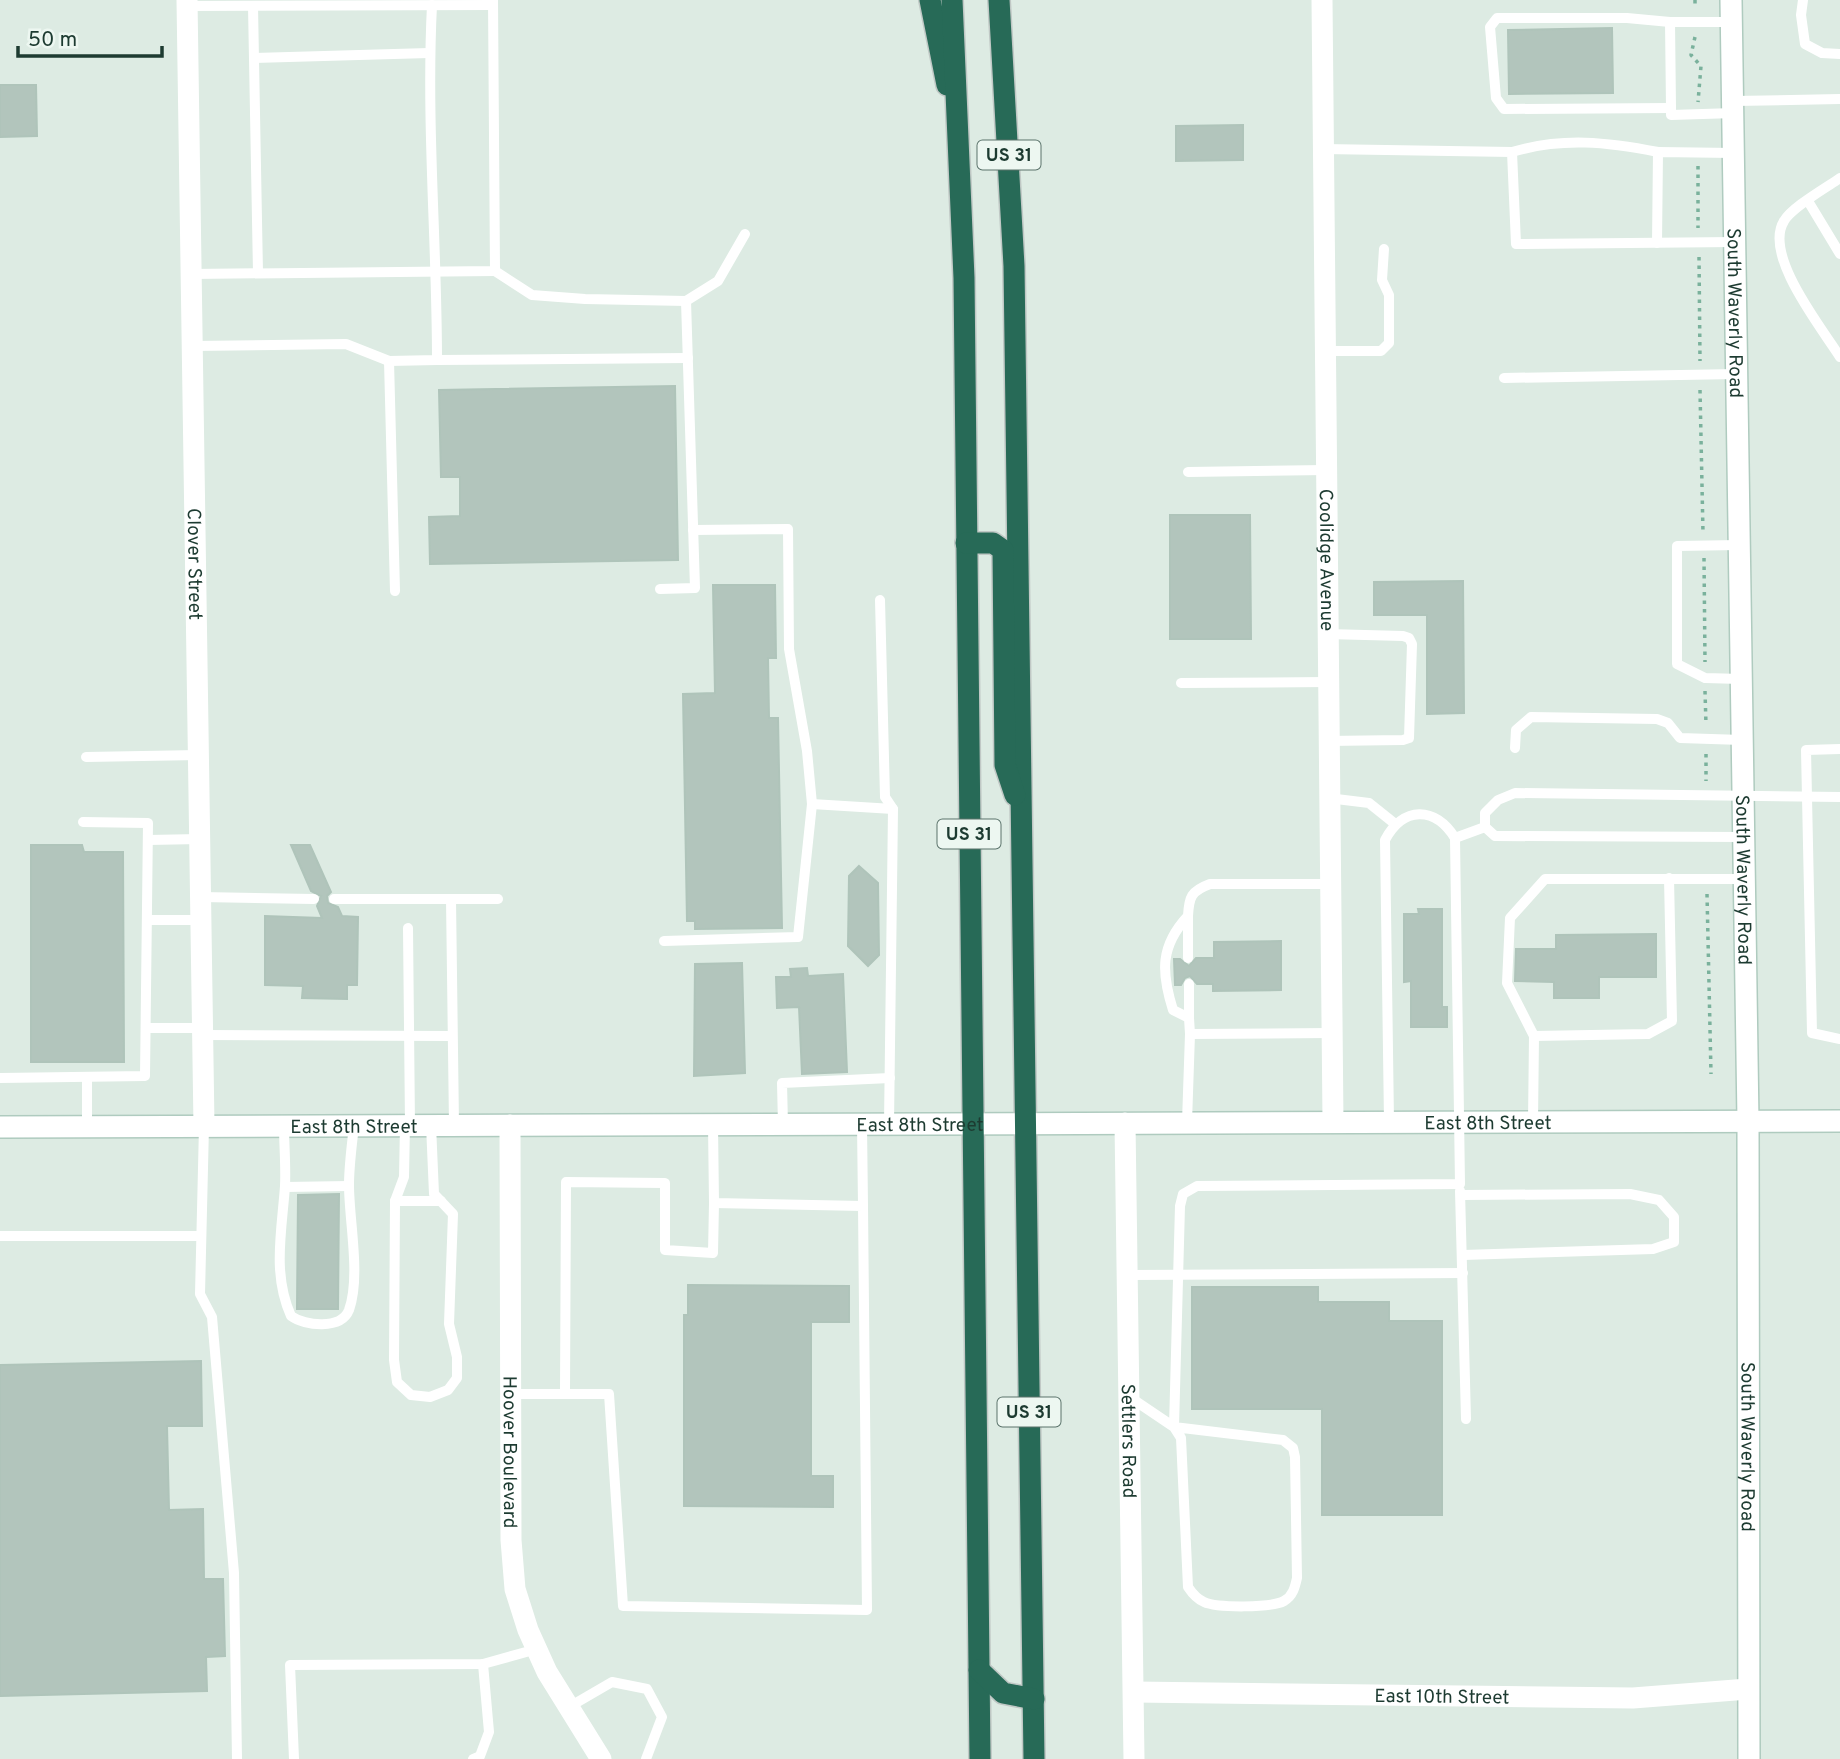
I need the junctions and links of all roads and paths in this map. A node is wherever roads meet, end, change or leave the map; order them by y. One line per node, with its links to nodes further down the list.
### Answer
1 (930, 0): 26 (highway)
2 (952, 0): 26 (highway, US 31)
3 (999, 0): 15 (highway, US 31)
4 (1007, 0): 15 (highway)
5 (1322, 0): 22 (street, Coolidge Avenue)
6 (1731, 0): 14 (street, South Waverly Road)
7 (1803, 0): 17 (lane)
8 (187, 3): 12 (lane); 37 (street, Clover Street)
9 (397, 3): 11 (lane); 12 (lane)
10 (493, 3): 11 (lane); 35 (lane)
11 (432, 5): 16 (lane)
12 (253, 6): 18 (lane)
13 (1670, 22): 14 (lane); 20 (lane); 20 (lane)
14 (1732, 22): 21 (street, South Waverly Road)
15 (1002, 43): 71 (highway, US 31)
16 (429, 53): 18 (lane); 34 (lane)
17 (1840, 54)
18 (254, 58): 36 (lane)
19 (1840, 99): 21 (lane)
20 (1671, 107): 21 (lane)
21 (1734, 107): 25 (street, South Waverly Road)
22 (1323, 149): 23 (lane); 40 (street, Coolidge Avenue)
23 (1512, 152): 24 (lane); 31 (lane)
24 (1658, 152): 25 (lane); 31 (lane)
25 (1734, 153): 30 (street, South Waverly Road)
26 (961, 156): 50 (highway, US 31)
27 (1840, 178): 28 (lane)
28 (1808, 201): 33 (lane); 41 (lane)
29 (745, 234): 38 (lane)
30 (1735, 242): 31 (lane); 45 (street, South Waverly Road)
31 (1657, 243)
32 (1384, 249): 40 (lane)
33 (1840, 254)
34 (437, 270): 35 (lane); 36 (lane); 43 (lane)
35 (495, 271): 38 (lane)
36 (257, 273): 37 (lane)
37 (191, 274): 39 (street, Clover Street)
38 (686, 301): 42 (lane)
39 (192, 346): 44 (lane); 63 (street, Clover Street)
40 (1325, 351): 47 (street, Coolidge Avenue)
41 (1840, 357)
42 (688, 358): 43 (lane); 49 (lane)
43 (437, 360): 44 (lane)
44 (389, 361): 53 (lane)
45 (1737, 374): 46 (lane); 51 (street, South Waverly Road)
46 (1504, 378)
47 (1326, 470): 48 (lane); 55 (street, Coolidge Avenue)
48 (1188, 472)
49 (693, 530): 52 (lane); 69 (lane)
50 (966, 543): 71 (highway); 115 (highway, US 31)
51 (1739, 545): 56 (street, South Waverly Road); 56 (lane)
52 (660, 589)
53 (395, 591)
54 (880, 600): 70 (lane)
55 (1327, 634): 57 (street, Coolidge Avenue); 60 (lane)
56 (1741, 678): 59 (street, South Waverly Road)
57 (1327, 682): 58 (lane); 60 (street, Coolidge Avenue)
58 (1181, 683)
59 (1742, 740): 61 (lane); 65 (street, South Waverly Road)
60 (1328, 741): 68 (street, Coolidge Avenue)
61 (1515, 748)
62 (1840, 749): 66 (lane)
63 (199, 755): 64 (lane); 77 (street, Clover Street)
64 (86, 757)
65 (1742, 794): 66 (lane); 74 (lane); 75 (street, South Waverly Road)
66 (1808, 796): 67 (lane); 102 (lane)
67 (1840, 797)
68 (1328, 798): 73 (lane); 81 (street, Coolidge Avenue)
69 (812, 804): 70 (lane); 91 (lane)
70 (893, 809): 105 (lane)
71 (1022, 820): 124 (highway, US 31)
72 (83, 822): 78 (lane)
73 (1394, 823): 76 (lane); 112 (lane)
74 (1485, 827): 75 (lane); 76 (lane)
75 (1743, 837): 80 (street, South Waverly Road)
76 (1455, 838): 106 (lane)
77 (200, 839): 78 (lane); 82 (street, Clover Street)
78 (148, 840): 88 (lane)
79 (1669, 878): 80 (lane); 101 (lane); 101 (lane)
80 (1743, 879): 108 (street, South Waverly Road)
81 (1329, 884): 87 (lane); 97 (street, Coolidge Avenue)
82 (201, 897): 83 (lane); 89 (street, Clover Street)
83 (314, 899)
84 (334, 899): 85 (lane)
85 (451, 899): 86 (lane); 100 (lane)
86 (498, 899)
87 (1188, 916): 92 (lane); 94 (lane)
88 (147, 920): 89 (lane); 95 (lane)
89 (201, 920): 96 (street, Clover Street)
90 (408, 928): 99 (lane)
91 (664, 941)
92 (1188, 958)
93 (1189, 985): 94 (lane)
94 (1189, 1018): 98 (lane)
95 (146, 1028): 96 (lane); 103 (lane)
96 (203, 1031): 99 (lane); 127 (street, Clover Street)
97 (1330, 1033): 98 (lane); 111 (street, Coolidge Avenue)
98 (1190, 1034): 110 (lane)
99 (410, 1036): 100 (lane); 118 (lane)
100 (452, 1036): 119 (lane)
101 (1534, 1036): 107 (lane)
102 (1840, 1039)
103 (87, 1077): 104 (lane); 126 (lane)
104 (0, 1078)
105 (890, 1078): 114 (lane); 122 (lane)
106 (1458, 1121): 107 (street, East 8th Street); 112 (street, East 8th Street); 130 (lane)
107 (1533, 1121): 108 (street, East 8th Street)
108 (1748, 1121): 109 (street, East 8th Street); 149 (street, South Waverly Road)
109 (1840, 1121)
110 (1187, 1122): 111 (street, East 8th Street); 113 (street, East 8th Street)
111 (1333, 1122): 112 (street, East 8th Street)
112 (1388, 1122)
113 (1125, 1123): 124 (street, East 8th Street); 139 (street, Settlers Road)
114 (889, 1124): 115 (street, East 8th Street); 123 (street, East 8th Street)
115 (971, 1124): 124 (street, East 8th Street); 148 (highway, US 31)
116 (284, 1125): 117 (street, East 8th Street); 127 (street, East 8th Street); 129 (lane)
117 (354, 1125): 118 (street, East 8th Street); 128 (lane)
118 (415, 1125): 119 (street, East 8th Street); 131 (lane); 132 (lane)
119 (454, 1125): 120 (street, East 8th Street)
120 (510, 1125): 121 (street, East 8th Street); 141 (street, Hoover Boulevard)
121 (713, 1125): 122 (street, East 8th Street); 133 (lane)
122 (783, 1125): 123 (street, East 8th Street)
123 (862, 1125): 134 (lane)
124 (1024, 1125): 151 (highway, US 31)
125 (0, 1126): 126 (street, East 8th Street)
126 (87, 1126): 127 (street, East 8th Street)
127 (204, 1126): 136 (lane)
128 (349, 1186): 129 (lane); 129 (lane)
129 (285, 1187)
130 (1460, 1190): 137 (lane); 137 (lane); 140 (lane)
131 (395, 1200): 132 (lane); 132 (lane)
132 (441, 1200)
133 (714, 1203): 134 (lane); 142 (lane)
134 (863, 1206): 142 (lane)
135 (0, 1236): 136 (lane)
136 (200, 1236): 153 (lane)
137 (1463, 1255): 138 (lane)
138 (1463, 1273): 140 (lane); 144 (lane)
139 (1129, 1275): 140 (lane); 143 (street, Settlers Road)
140 (1176, 1275): 145 (lane)
141 (511, 1394): 142 (lane); 146 (street, Hoover Boulevard)
142 (565, 1394)
143 (1131, 1398): 145 (lane); 150 (street, Settlers Road)
144 (1466, 1419)
145 (1174, 1427): 145 (lane)
146 (537, 1649): 147 (lane); 152 (street, Hoover Boulevard)
147 (483, 1664): 154 (lane); 155 (lane)
148 (979, 1670): 151 (highway); 158 (highway, US 31)
149 (1748, 1689): 150 (street, East 10th Street); 161 (street, South Waverly Road)
150 (1134, 1692): 160 (street, Settlers Road)
151 (1034, 1699): 159 (highway, US 31)
152 (569, 1707): 156 (street, Hoover Boulevard); 157 (lane)
153 (237, 1759)
154 (294, 1759)
155 (473, 1759)
156 (601, 1759)
157 (646, 1759)
158 (980, 1759)
159 (1034, 1759)
160 (1134, 1759)
161 (1749, 1759)

